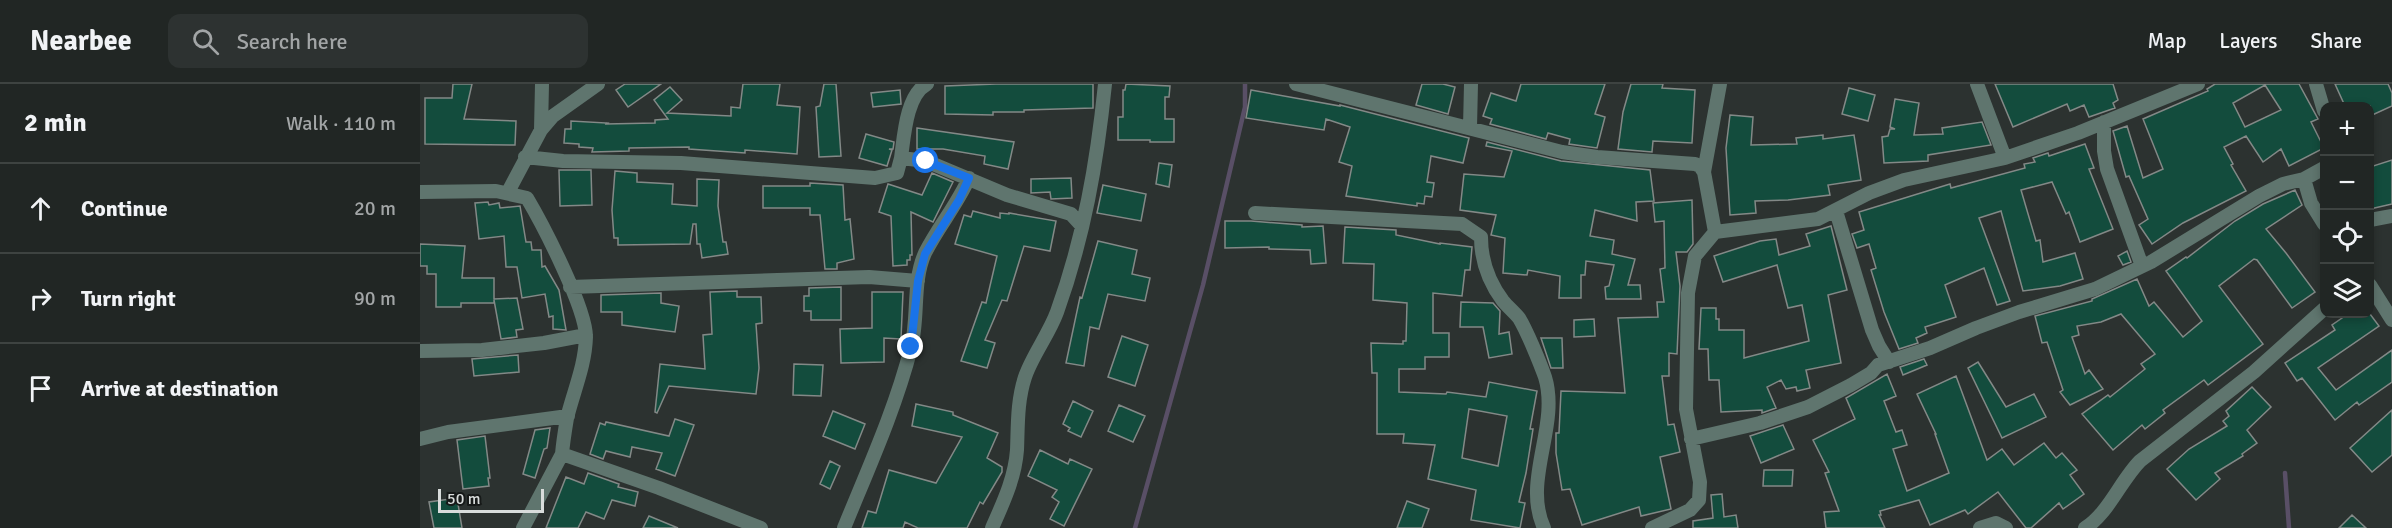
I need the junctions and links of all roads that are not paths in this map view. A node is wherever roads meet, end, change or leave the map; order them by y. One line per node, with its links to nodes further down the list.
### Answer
1 (542, 84): 14 (street)
2 (598, 84): 14 (street)
3 (927, 84): 16 (street)
4 (1105, 84): 29 (street)
5 (1296, 84): 13 (street)
6 (1471, 84): 13 (street)
7 (1720, 84): 19 (street)
8 (1977, 84): 17 (street)
9 (2198, 84): 12 (street)
10 (2316, 84): 11 (street)
11 (2322, 102)
12 (2104, 122): 17 (street); 31 (street)
13 (1470, 127): 19 (street)
14 (541, 130): 15 (street)
15 (525, 157): 16 (street); 23 (street)
16 (902, 158): 20 (street)
17 (2005, 158): 24 (street)
18 (2320, 171): 21 (street)
19 (1704, 172): 30 (street)
20 (969, 178): 29 (street); 32 (street)
21 (2304, 180): 26 (street); 31 (street)
22 (420, 192): 23 (street)
23 (508, 192): 33 (street)
24 (1836, 211): 30 (street); 39 (street)
25 (1255, 213): 49 (street)
26 (2320, 216)
27 (2392, 216): 28 (street)
28 (2374, 219)
29 (1081, 225): 48 (street)
30 (1716, 232): 42 (street)
31 (2142, 266): 39 (street)
32 (918, 281): 33 (street); 47 (street)
33 (570, 287): 37 (street)
34 (2374, 291): 36 (street)
35 (2320, 313): 44 (street)
36 (2392, 320)
37 (586, 335): 38 (street); 40 (street)
38 (420, 351)
39 (1889, 362): 42 (street)
40 (568, 416): 41 (street); 43 (street)
41 (420, 439)
42 (1691, 439): 50 (street)
43 (562, 454): 45 (street); 46 (street)
44 (2088, 527)
45 (523, 528)
46 (761, 528)
47 (844, 528)
48 (992, 528)
49 (1544, 528)
50 (1653, 528)
51 (1980, 528): 52 (street)
52 (2007, 528)

